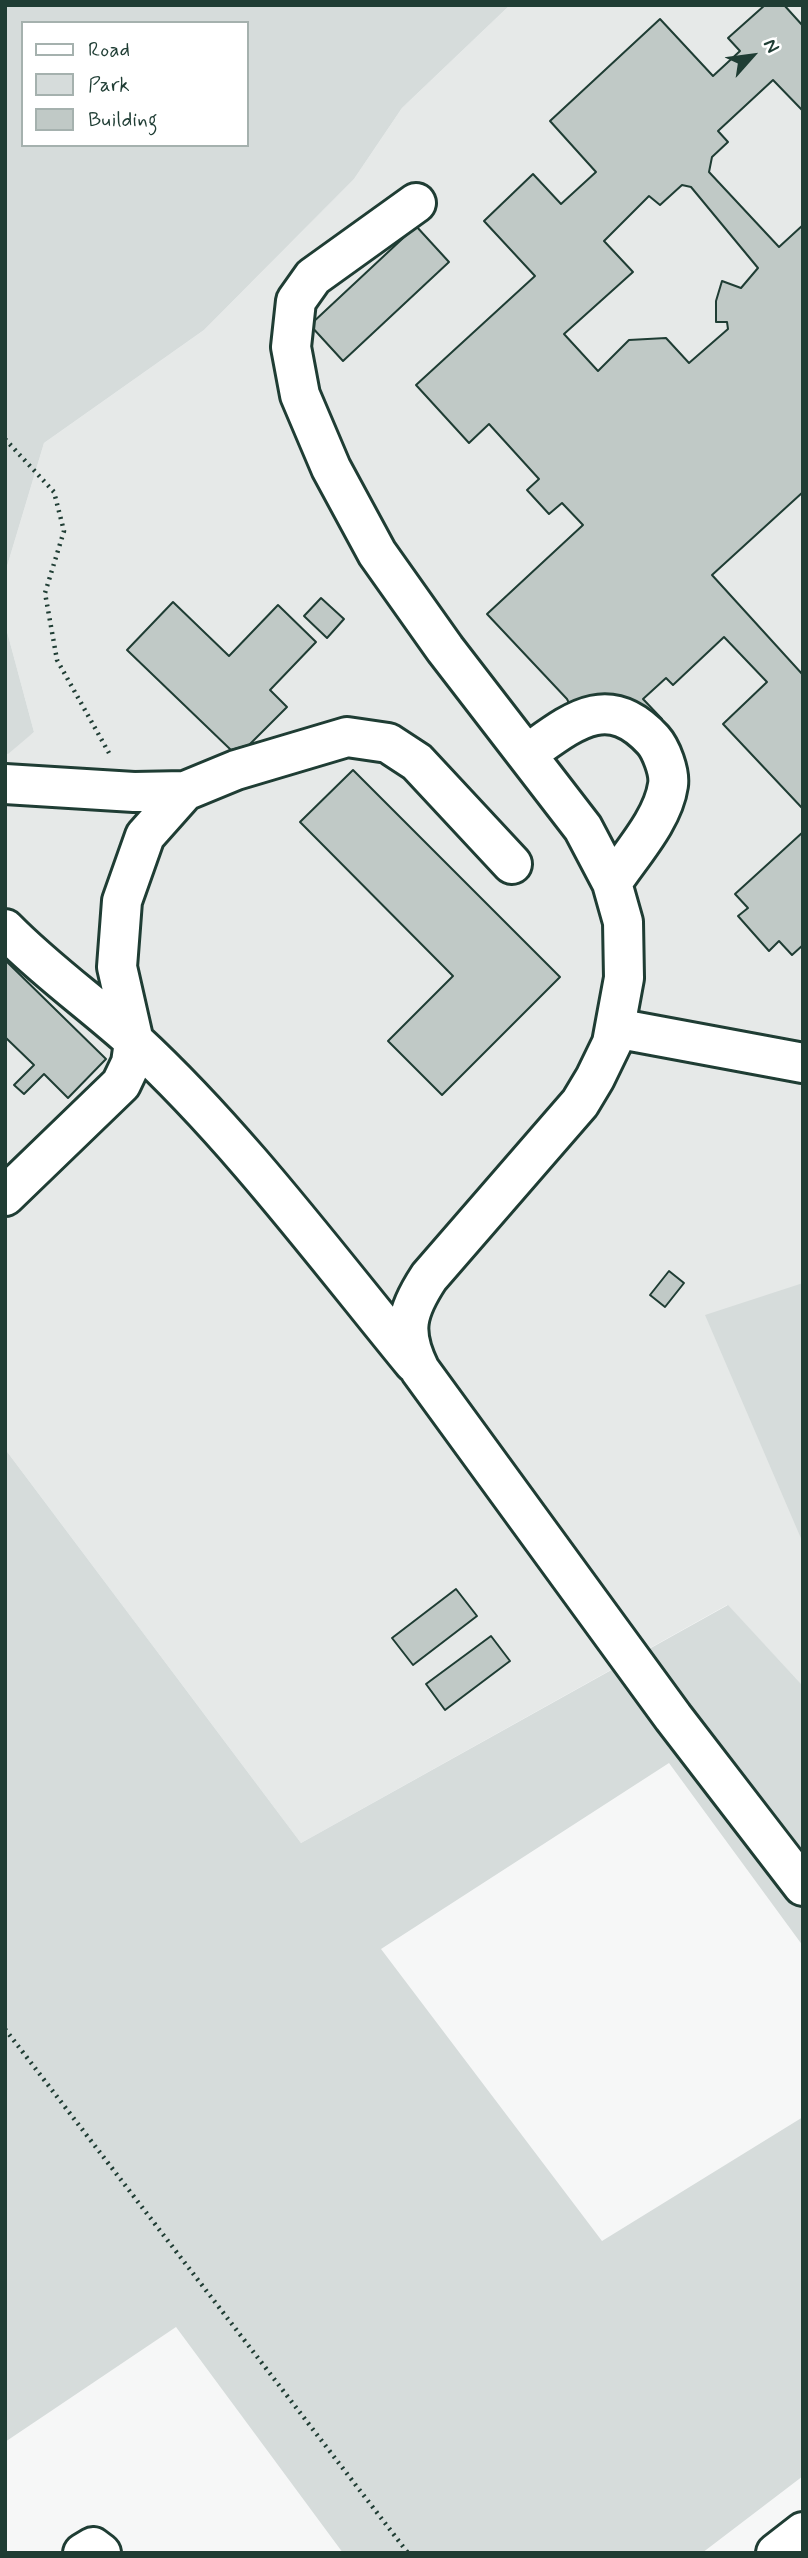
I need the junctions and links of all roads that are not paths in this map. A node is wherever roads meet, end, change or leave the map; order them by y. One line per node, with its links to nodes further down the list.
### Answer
1 (415, 203): 2 (street)
2 (527, 754): 6 (street); 6 (street)
3 (5, 783): 4 (street)
4 (185, 791): 5 (street); 9 (street)
5 (512, 864)
6 (612, 883): 8 (street)
7 (5, 929): 9 (street)
8 (615, 1028): 10 (street); 12 (street)
9 (134, 1042): 11 (street); 12 (street)
10 (803, 1063)
11 (5, 1196)
12 (420, 1370): 13 (street)
13 (803, 1886)
14 (803, 2532): 17 (street)
15 (83, 2553): 16 (street)
16 (101, 2553)
17 (776, 2553)

